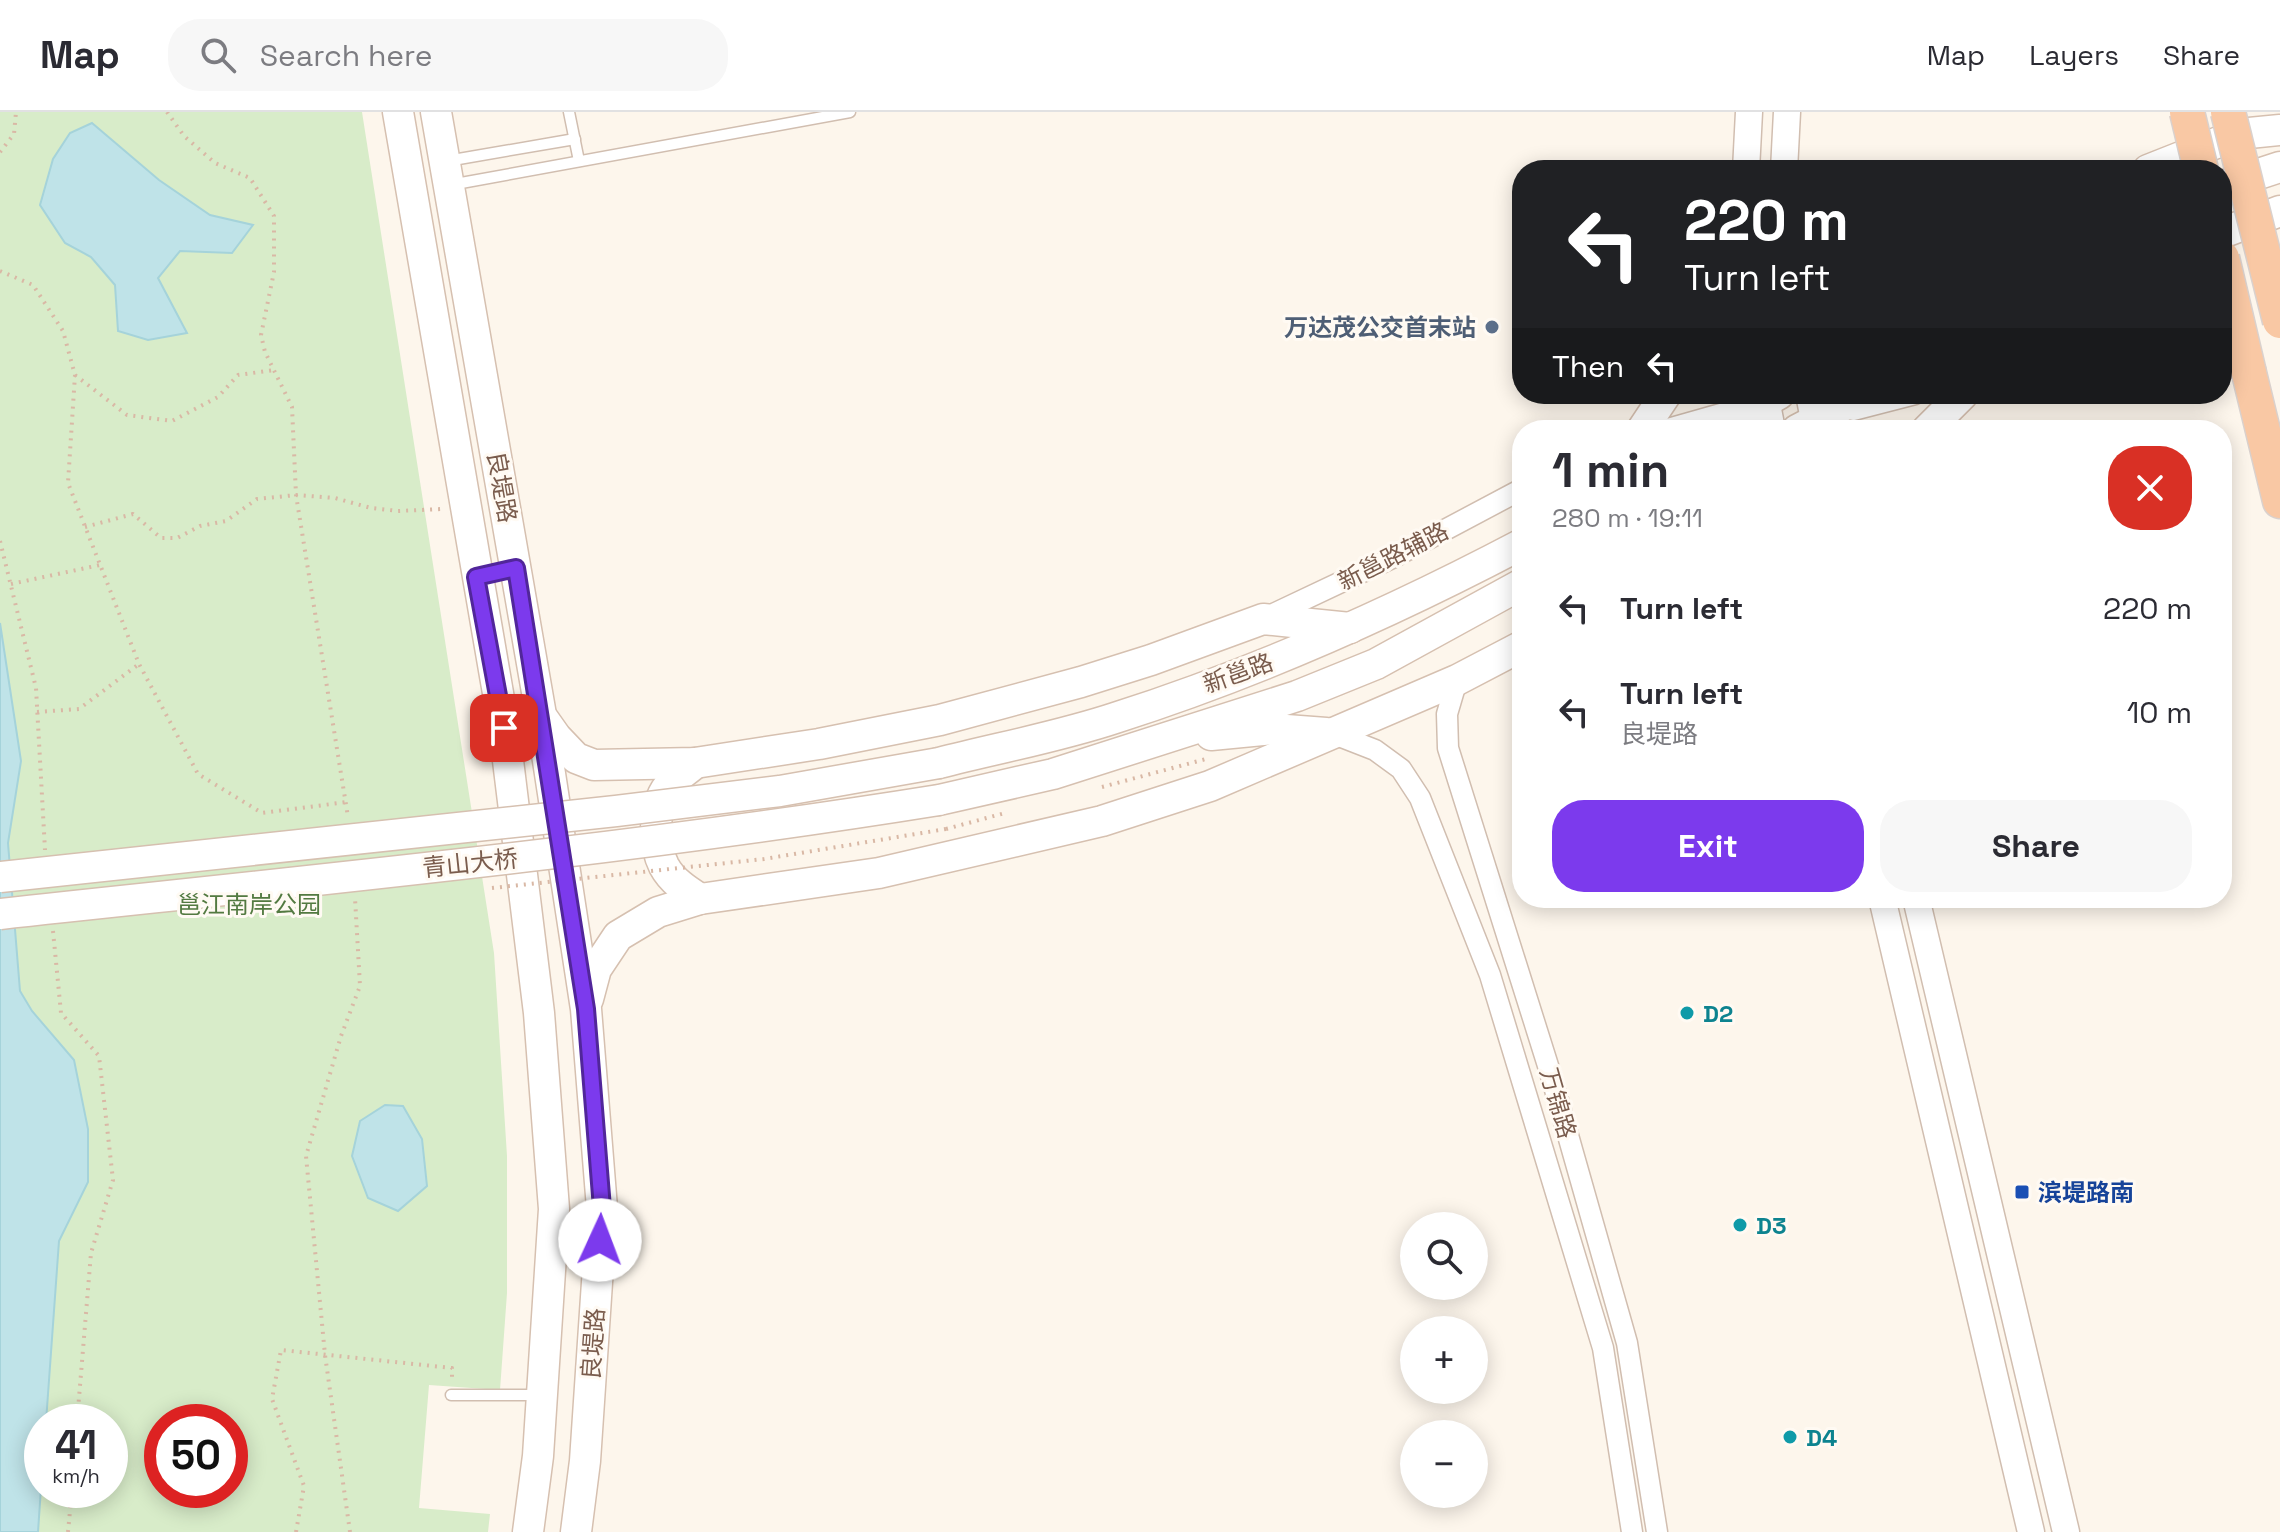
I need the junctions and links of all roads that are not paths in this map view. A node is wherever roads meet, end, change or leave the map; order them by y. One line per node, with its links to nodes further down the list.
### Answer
1 (398, 112): 38 (main road, 良堤路)
2 (436, 112): 18 (main road, 良堤路)
3 (569, 112): 11 (lane)
4 (850, 112): 16 (lane)
5 (1749, 112): 12 (street)
6 (1787, 112): 13 (street)
7 (2187, 112): 15 (highway, bridge)
8 (2280, 116): 9 (street)
9 (2234, 123): 10 (main road); 14 (main road); 25 (highway, bridge)
10 (2280, 130)
11 (575, 139): 16 (lane); 18 (lane)
12 (1747, 160)
13 (1785, 160)
14 (2166, 160)
15 (2199, 160)
16 (579, 161): 18 (lane)
17 (2280, 167): 19 (main road)
18 (447, 174): 37 (main road, 良堤路)
19 (2232, 183)
20 (2280, 211): 21 (main road)
21 (2232, 229)
22 (2274, 264): 23 (street)
23 (2232, 279)
24 (2232, 301): 35 (highway, bridge)
25 (2280, 321)
26 (1842, 404): 30 (main road)
27 (1871, 404): 30 (street)
28 (1953, 404): 33 (main road)
29 (1770, 405): 31 (street); 32 (main road)
30 (1809, 418)
31 (1706, 420)
32 (1737, 420)
33 (1937, 420)
34 (1512, 494): 40 (street, 新邕路辅路)
35 (2280, 501)
36 (1512, 549): 41 (main road, 新邕路)
37 (516, 568): 38 (main road); 45 (main road, 良堤路)
38 (476, 577): 58 (main road, 良堤路)
39 (1512, 589): 47 (main road, 新邕路)
40 (1263, 619): 41 (main road); 44 (main road); 48 (main road)
41 (1350, 628): 44 (main road, 新邕路)
42 (1512, 651): 43 (main road)
43 (1457, 680): 46 (main road); 62 (street, 万锦路)
44 (1196, 688): 49 (main road, 新邕路)
45 (541, 715): 48 (main road); 56 (main road, 良堤路)
46 (1334, 734): 47 (main road); 52 (main road); 61 (street, 万锦路)
47 (1165, 739): 50 (main road, 新邕路)
48 (695, 763): 52 (main road)
49 (939, 763): 51 (main road, 青山大桥, bridge)
50 (942, 814): 55 (main road, 青山大桥, bridge)
51 (0, 877)
52 (700, 899): 56 (main road)
53 (1884, 908): 63 (street)
54 (1918, 908): 64 (street)
55 (0, 914)
56 (586, 1009): 60 (main road, 良堤路)
57 (451, 1395): 58 (lane)
58 (542, 1395): 59 (main road, 良堤路)
59 (528, 1532)
60 (576, 1532)
61 (1632, 1532)
62 (1657, 1532)
63 (2031, 1532)
64 (2066, 1532)

